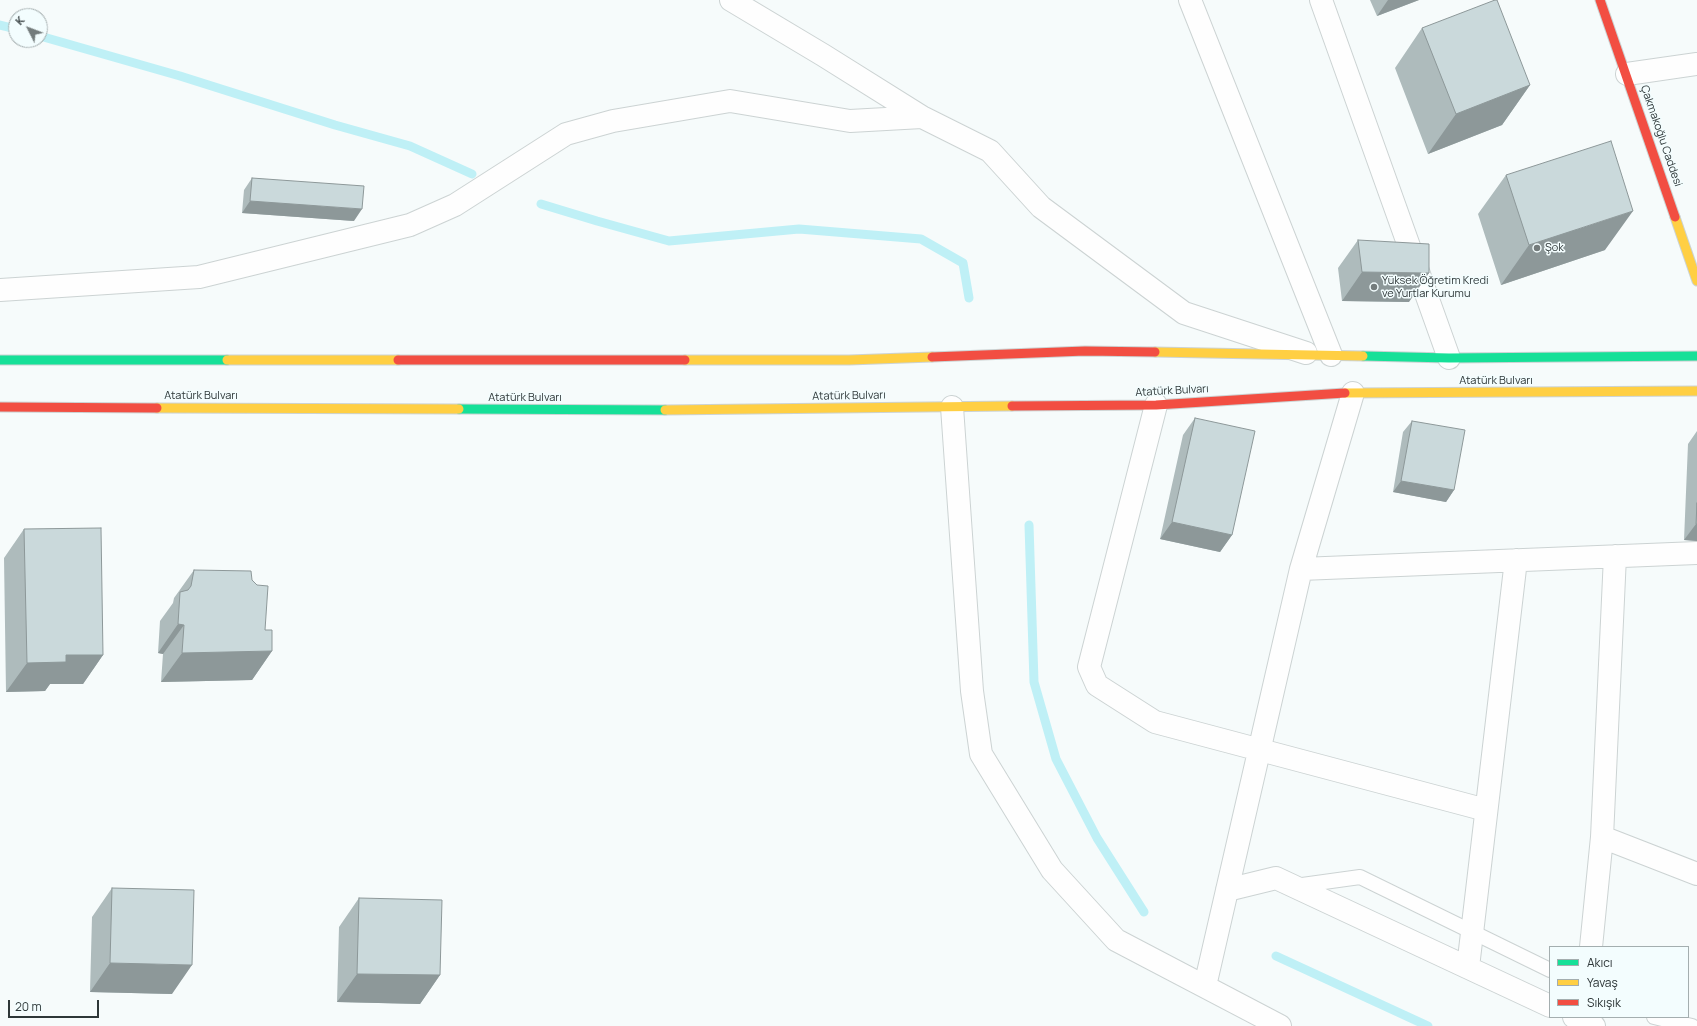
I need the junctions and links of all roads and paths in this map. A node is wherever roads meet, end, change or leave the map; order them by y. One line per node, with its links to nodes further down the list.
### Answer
1 (731, 0): 7 (street)
2 (1190, 0): 10 (street)
3 (1321, 0): 12 (street)
4 (1600, 0): 6 (main road, Çakmakoğlu Caddesi)
5 (1697, 64): 6 (street)
6 (1627, 74): 8 (main road, Çakmakoğlu Caddesi)
7 (922, 117): 9 (street); 10 (street)
8 (1697, 281)
9 (0, 290)
10 (1323, 355): 12 (main road); 13 (main road)
11 (1697, 356): 12 (main road)
12 (1449, 358)
13 (0, 360)
14 (1697, 391): 15 (main road, Atatürk Bulvarı)
15 (1353, 393): 16 (main road, Atatürk Bulvarı); 22 (street)
16 (1156, 405): 17 (main road, Atatürk Bulvarı); 23 (street)
17 (952, 406): 18 (main road, Atatürk Bulvarı); 33 (street)
18 (0, 407)
19 (1697, 553): 20 (street)
20 (1615, 556): 21 (street); 25 (street)
21 (1516, 560): 22 (street); 24 (street)
22 (1301, 568): 23 (street)
23 (1258, 749): 24 (street); 28 (street)
24 (1486, 810): 29 (street)
25 (1602, 838): 26 (street); 30 (street)
26 (1697, 874)
27 (1294, 886): 28 (street); 29 (lane); 31 (street)
28 (1227, 890): 33 (street)
29 (1472, 932): 31 (street); 32 (lane)
30 (1591, 946)
31 (1468, 967): 34 (street)
32 (1549, 970)
33 (1205, 986): 36 (street)
34 (1549, 1006)
35 (1658, 1018): 37 (lane)
36 (1280, 1026)
37 (1692, 1026)

